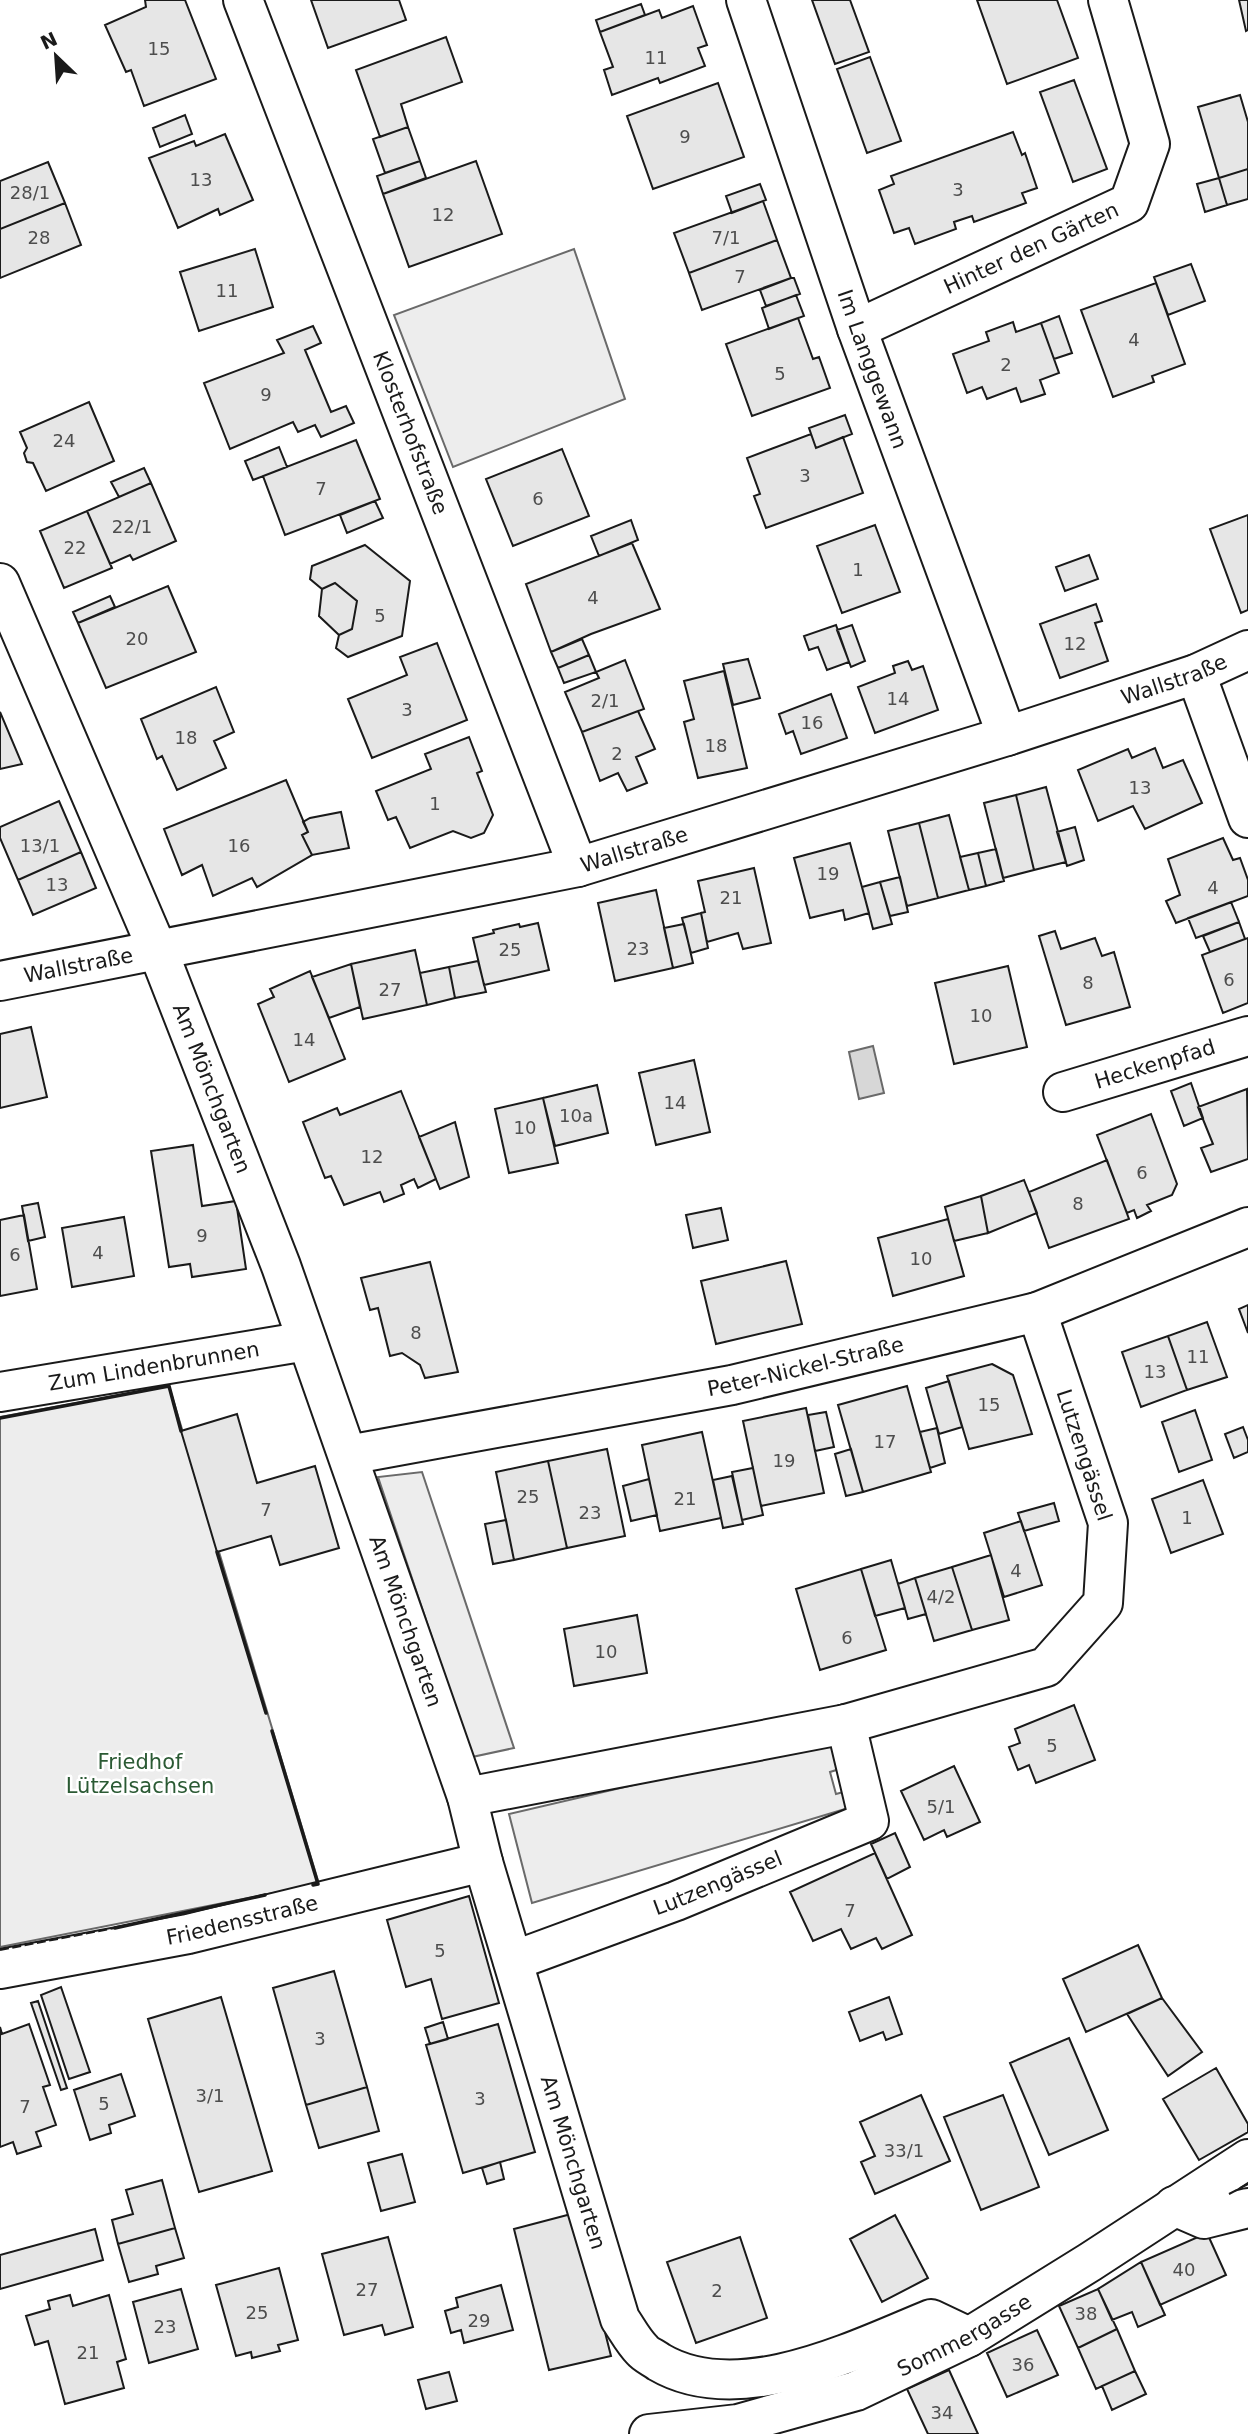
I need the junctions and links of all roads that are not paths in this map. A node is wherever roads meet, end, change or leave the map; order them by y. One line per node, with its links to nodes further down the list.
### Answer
1 (243, 0): 10 (street, Klosterhofstraße)
2 (746, 0): 4 (street, Im Langgewann)
3 (1108, 0): 4 (street, Hinter den Gärten)
4 (857, 329): 8 (street, Im Langgewann)
5 (0, 583): 11 (street, Am Mönchgarten)
6 (1248, 650): 7 (street, Wallstraße)
7 (1196, 674): 8 (street, Wallstraße); 9 (street)
8 (1007, 736): 10 (street, Wallstraße)
9 (1248, 818)
10 (578, 867): 11 (street, Wallstraße)
11 (158, 951): 12 (street, Wallstraße); 17 (street, Am Mönchgarten)
12 (0, 981)
13 (1248, 1036): 14 (street, Heckenpfad)
14 (1063, 1092)
15 (1248, 1227): 16 (street, Peter-Nickel-Straße)
16 (1037, 1312): 19 (street, Peter-Nickel-Straße); 20 (street, Lutzengässel)
17 (307, 1341): 18 (street, Zum Lindenbrunnen); 19 (street, Am Mönchgarten)
18 (0, 1392)
19 (348, 1455): 21 (street, Am Mönchgarten)
20 (846, 1724): 21 (street, Lutzengässel); 23 (street, Lutzengässel)
21 (467, 1797): 22 (street, Am Mönchgarten)
22 (483, 1862): 23 (street, Am Mönchgarten); 24 (street, Friedensstraße)
23 (513, 1961): 28 (street, Am Mönchgarten)
24 (0, 1969)
25 (1248, 2159): 26 (street, Sommergasse)
26 (1174, 2206): 27 (street); 28 (street, Sommergasse)
27 (1248, 2208)
28 (969, 2337): 29 (street, Sommergasse)
29 (649, 2434)

